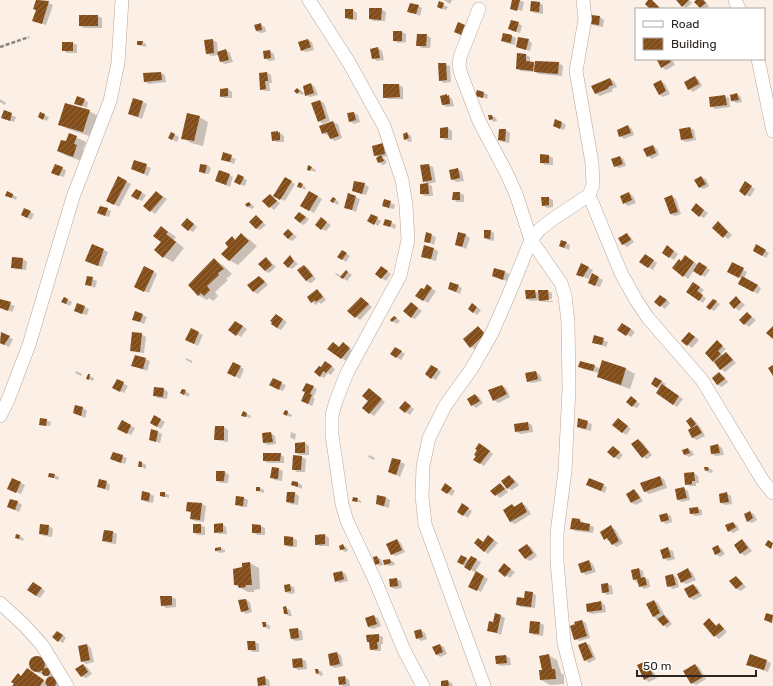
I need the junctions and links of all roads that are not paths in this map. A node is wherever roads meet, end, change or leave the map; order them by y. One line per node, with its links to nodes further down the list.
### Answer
1 (122, 0): 9 (street)
2 (309, 0): 13 (street)
3 (583, 0): 7 (street)
4 (479, 9): 8 (street)
5 (758, 60): 6 (street)
6 (773, 131)
7 (589, 195): 8 (street); 10 (street)
8 (531, 240): 14 (street); 15 (street)
9 (0, 416)
10 (773, 493)
11 (0, 603): 12 (street)
12 (67, 686)
13 (423, 686)
14 (484, 686)
15 (575, 686)

